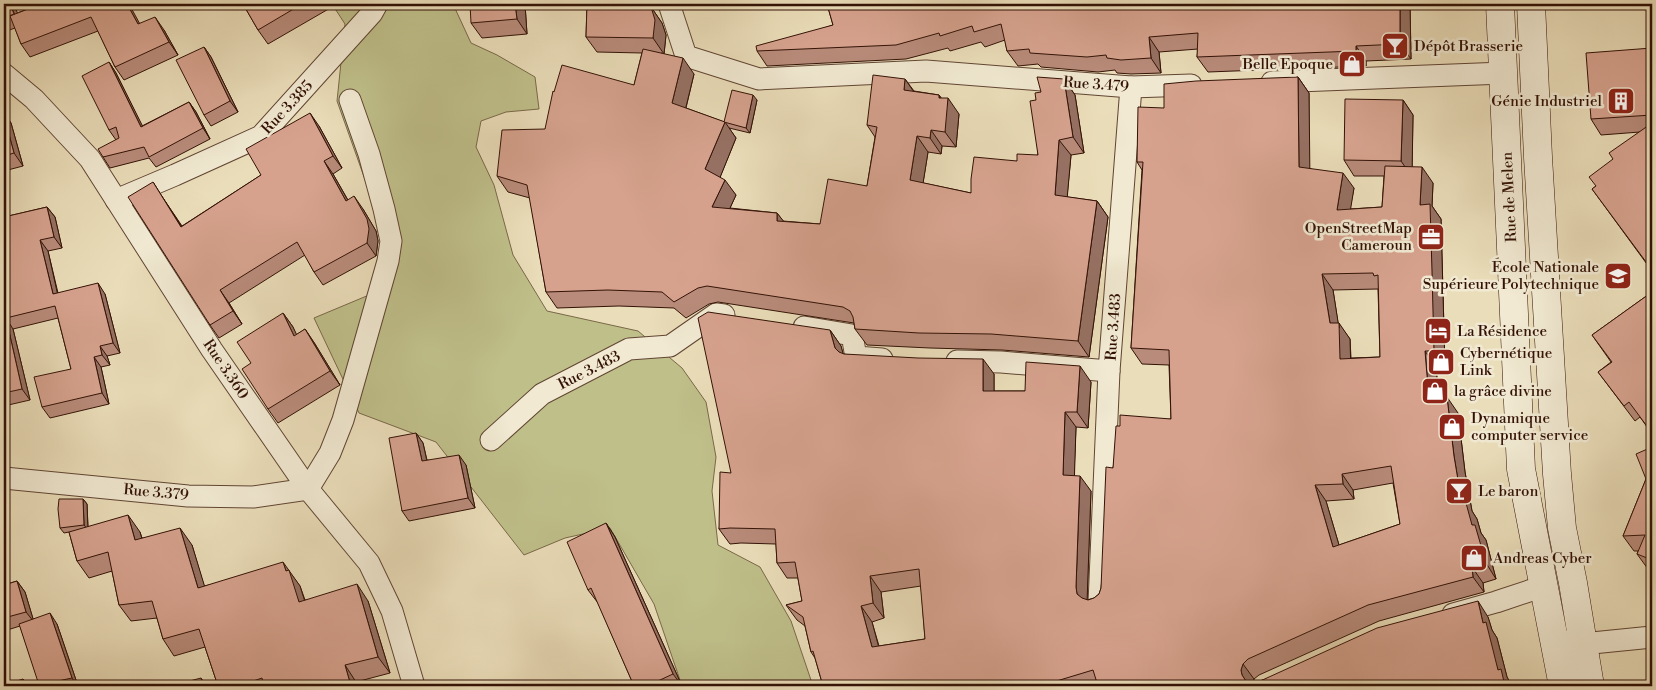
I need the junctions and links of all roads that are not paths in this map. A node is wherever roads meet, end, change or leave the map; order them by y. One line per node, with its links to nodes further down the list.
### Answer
1 (377, 4): 11 (street, Rue 3.385)
2 (669, 4): 9 (street, Rue 3.479)
3 (1500, 4): 5 (main road, Rue de Melen)
4 (1531, 4): 25 (main road, Rue de Melen)
5 (1504, 73): 7 (street); 20 (main road, Rue de Melen)
6 (4, 74): 11 (street, Rue 3.360)
7 (1249, 83)
8 (1210, 84): 9 (street, Rue 3.479)
9 (1132, 87): 16 (street, Rue 3.483)
10 (350, 100): 19 (street)
11 (116, 200): 19 (street, Rue 3.360)
12 (745, 318): 17 (street, Rue 3.483)
13 (783, 324): 14 (street)
14 (903, 360)
15 (939, 361): 16 (street, Rue 3.483)
16 (1109, 371): 21 (street)
17 (492, 440)
18 (4, 478): 19 (street, Rue 3.379)
19 (308, 488): 26 (street, Rue 3.360)
20 (1544, 586): 22 (street); 24 (main road, Rue de Melen)
21 (1099, 603)
22 (1431, 620)
23 (1652, 637): 25 (street)
24 (1554, 639): 25 (street); 27 (main road, Rue de Melen)
25 (1582, 644): 28 (main road, Rue de Melen)
26 (414, 686)
27 (1563, 686)
28 (1590, 686)

